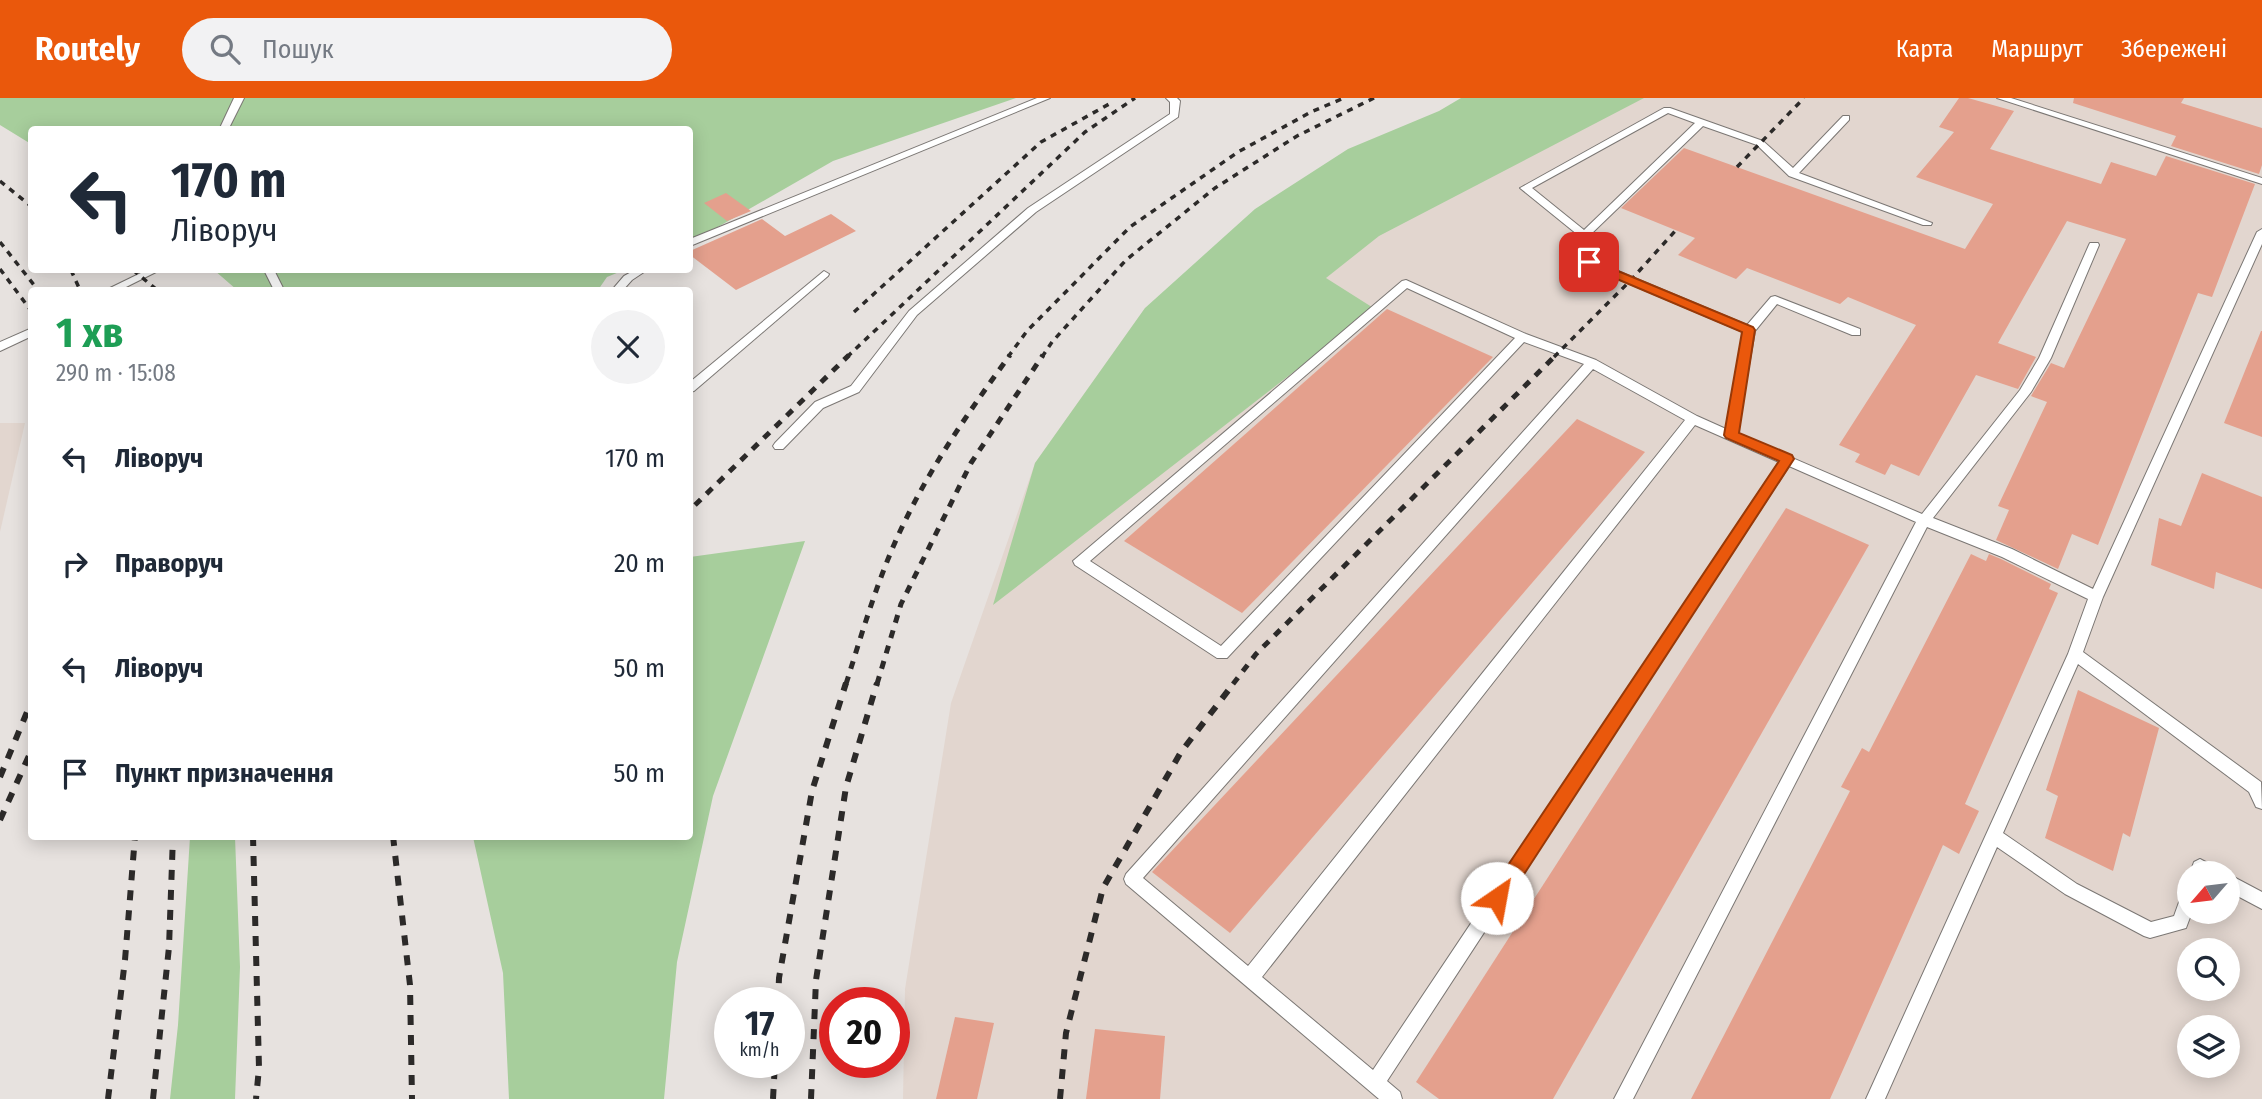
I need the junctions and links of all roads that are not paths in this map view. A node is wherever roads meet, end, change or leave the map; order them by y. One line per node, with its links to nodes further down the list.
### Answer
1 (239, 98): 7 (lane)
2 (1045, 98): 13 (lane)
3 (1171, 98): 29 (lane)
4 (2002, 98): 9 (lane)
5 (1846, 117): 8 (lane)
6 (1702, 122): 8 (lane); 12 (lane); 12 (lane)
7 (225, 126)
8 (1793, 174): 10 (lane)
9 (2262, 181)
10 (1927, 223)
11 (2262, 232): 32 (lane)
12 (1584, 235): 20 (lane)
13 (693, 242)
14 (2094, 245): 31 (lane)
15 (149, 273): 18 (lane)
16 (637, 273): 19 (lane)
17 (824, 274): 26 (lane)
18 (118, 287)
19 (620, 287)
20 (1749, 330): 21 (lane); 28 (lane)
21 (1856, 332)
22 (28, 333): 24 (lane)
23 (1522, 337): 23 (lane); 25 (lane)
24 (0, 347)
25 (1592, 363): 27 (lane); 39 (lane)
26 (693, 385)
27 (1693, 419): 28 (lane); 39 (lane)
28 (1731, 435): 30 (lane)
29 (779, 446)
30 (1787, 459): 31 (lane); 40 (lane)
31 (1924, 520): 32 (lane); 42 (lane)
32 (2096, 597): 33 (lane)
33 (2075, 654): 34 (lane); 35 (lane)
34 (2262, 802)
35 (1993, 835): 38 (lane); 43 (lane)
36 (2240, 889): 37 (lane)
37 (2262, 901)
38 (2177, 923)
39 (1249, 979): 40 (lane)
40 (1374, 1083): 41 (lane)
41 (1393, 1099)
42 (1623, 1099)
43 (1875, 1099)

